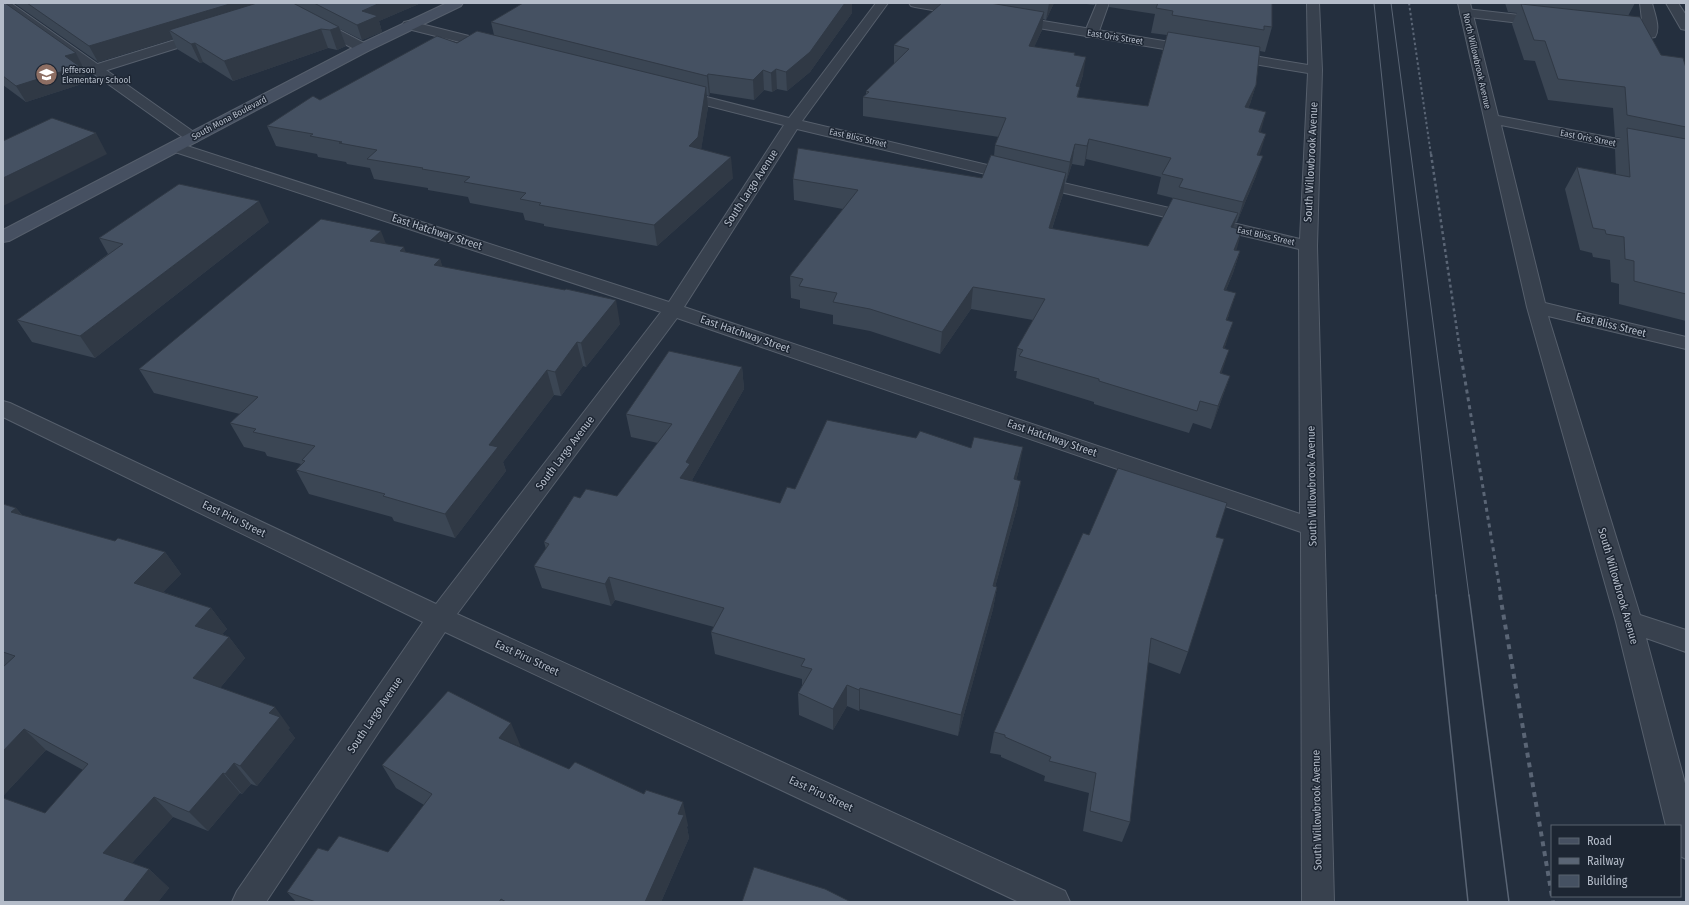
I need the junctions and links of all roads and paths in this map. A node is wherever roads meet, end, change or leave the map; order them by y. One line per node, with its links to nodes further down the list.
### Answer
1 (3, 3): 21 (street)
2 (457, 3): 14 (street, South Mona Boulevard)
3 (882, 3): 25 (street, South Largo Avenue)
4 (914, 3): 11 (street)
5 (1103, 3): 18 (street)
6 (1313, 3): 22 (street)
7 (1646, 3): 16 (street)
8 (1672, 3): 15 (street)
9 (279, 8): 19 (street)
10 (1465, 8): 13 (street); 24 (street, North Willowbrook Avenue)
11 (976, 14)
12 (999, 18): 18 (street, East Oris Street)
13 (1559, 24)
14 (409, 25): 19 (street, South Mona Boulevard); 20 (street)
15 (1686, 26)
16 (1612, 30)
17 (214, 32): 21 (street)
18 (1091, 34): 22 (street, East Oris Street)
19 (363, 48): 26 (street, South Mona Boulevard)
20 (509, 50)
21 (96, 69): 26 (street)
22 (1316, 70): 30 (street, South Willowbrook Avenue)
23 (662, 90): 25 (street, East Bliss Street)
24 (1491, 119): 28 (street, East Oris Street); 31 (street, South Willowbrook Avenue)
25 (793, 123): 30 (street, East Bliss Street); 32 (street, South Largo Avenue)
26 (192, 138): 27 (street, South Mona Boulevard)
27 (175, 147): 29 (street, South Mona Boulevard); 32 (street, East Hatchway Street)
28 (1686, 157)
29 (3, 237)
30 (1308, 246): 35 (street, South Willowbrook Avenue)
31 (1536, 307): 33 (street, East Bliss Street); 37 (street, South Willowbrook Avenue)
32 (674, 310): 35 (street, East Hatchway Street); 36 (street, South Largo Avenue)
33 (1686, 343)
34 (3, 408): 36 (street, East Piru Street)
35 (1313, 527): 42 (street, South Willowbrook Avenue)
36 (440, 618): 40 (street, South Largo Avenue); 41 (street, East Piru Street)
37 (1629, 622): 38 (street); 39 (street, South Willowbrook Avenue)
38 (1686, 640)
39 (1686, 844)
40 (248, 902)
41 (1054, 902)
42 (1318, 902)

